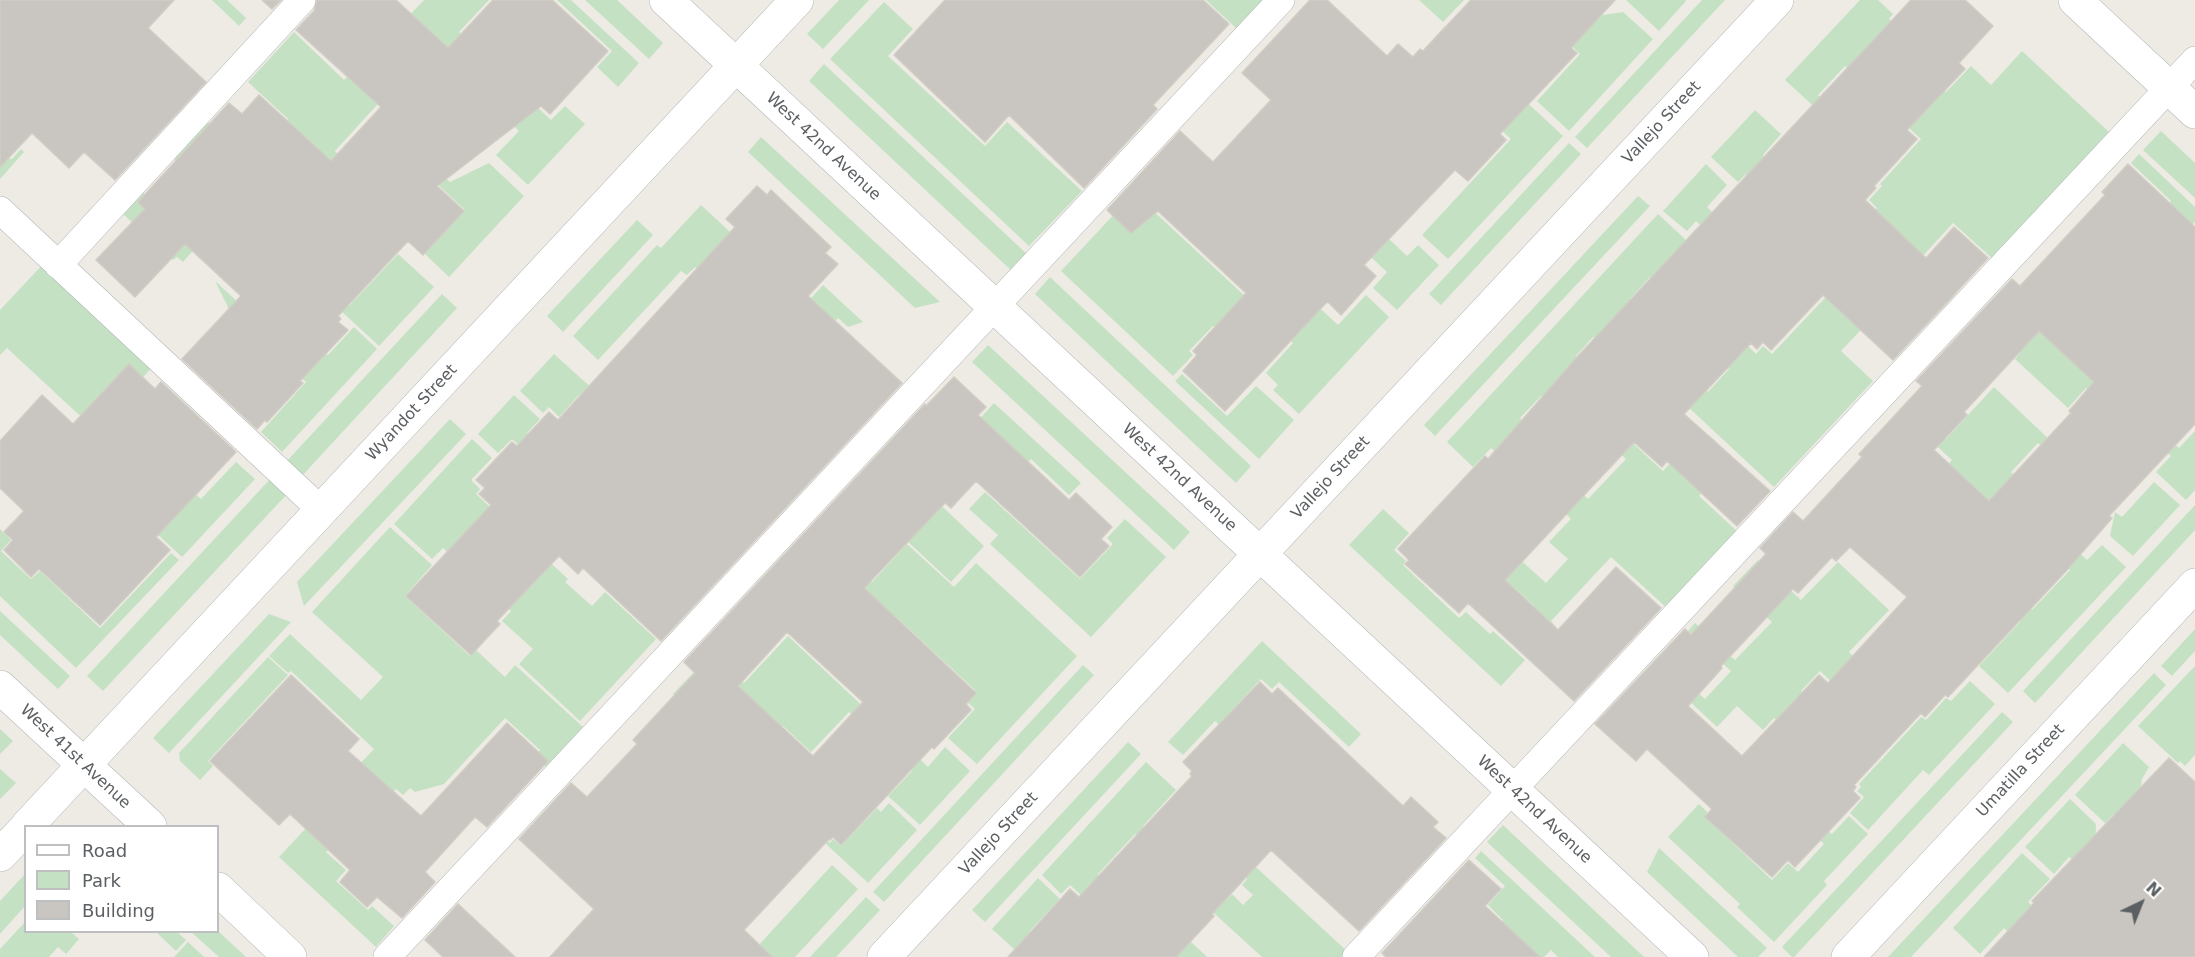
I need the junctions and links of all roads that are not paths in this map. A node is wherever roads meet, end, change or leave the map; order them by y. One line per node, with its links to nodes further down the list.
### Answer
1 (302, 0): 12 (lane)
2 (666, 0): 8 (street, West 42nd Avenue)
3 (797, 0): 8 (street, Wyandot Street)
4 (1281, 0): 13 (lane)
5 (1777, 0): 15 (street, Vallejo Street)
6 (2075, 0): 9 (street)
7 (2195, 60): 9 (lane)
8 (736, 66): 13 (street, West 42nd Avenue); 14 (street, Wyandot Street)
9 (2169, 88): 10 (street); 19 (lane)
10 (2195, 112)
11 (0, 210): 12 (lane)
12 (58, 265): 14 (lane)
13 (994, 306): 15 (street, West 42nd Avenue); 26 (lane)
14 (321, 510): 18 (street, Wyandot Street)
15 (1260, 554): 19 (street, West 42nd Avenue); 27 (street, Vallejo Street)
16 (2195, 585): 30 (street, Umatilla Street)
17 (0, 687): 18 (street, West 41st Avenue)
18 (84, 765): 20 (street, Wyandot Street); 21 (street, West 41st Avenue)
19 (1512, 790): 28 (lane); 29 (street, West 42nd Avenue)
20 (28, 825)
21 (149, 825)
22 (24, 829): 23 (street, Wyandot Street)
23 (0, 855)
24 (219, 891): 25 (street)
25 (290, 957)
26 (387, 957)
27 (884, 957)
28 (1356, 957)
29 (1692, 957)
30 (1848, 957)

